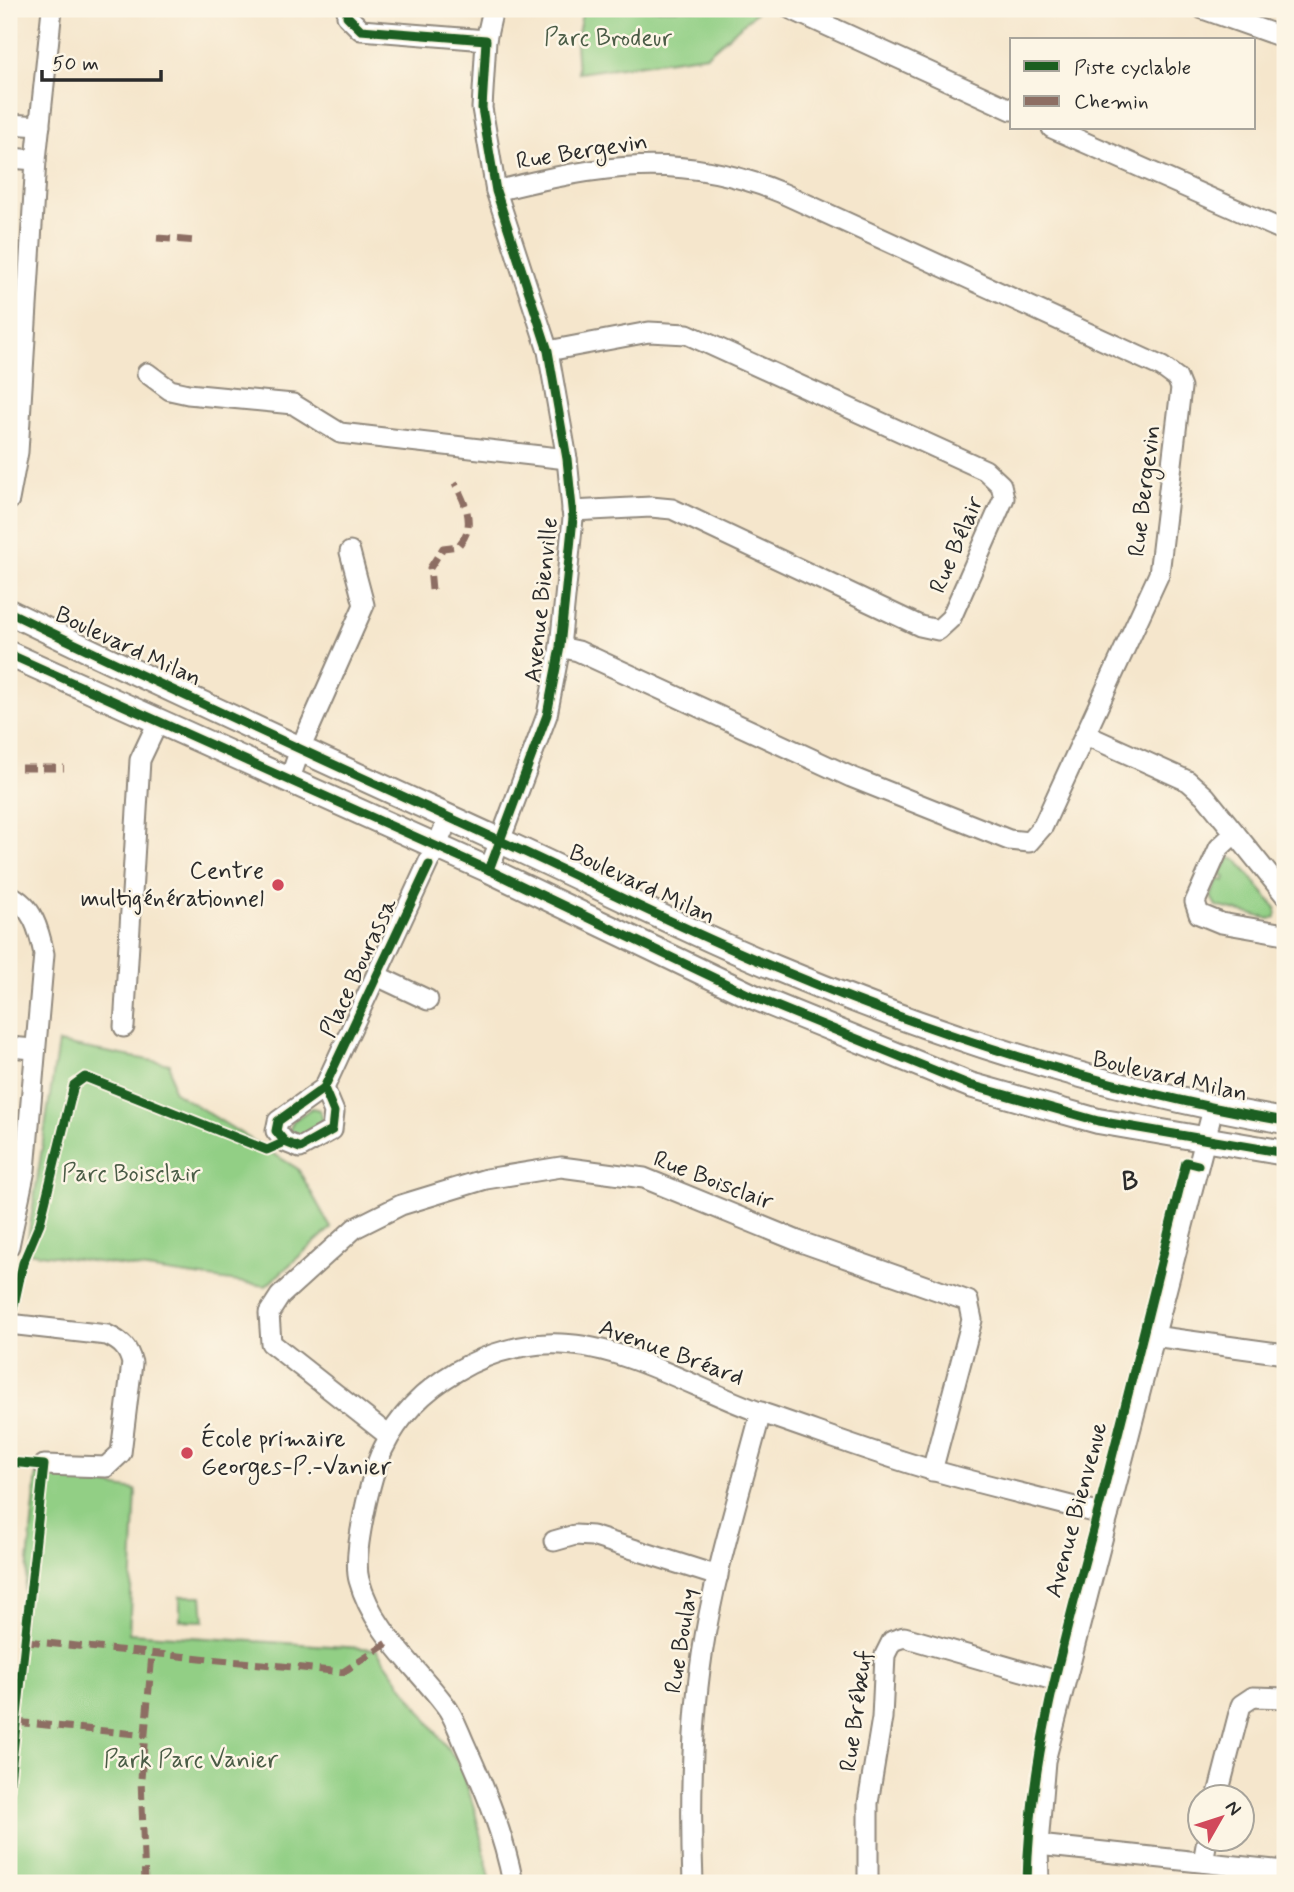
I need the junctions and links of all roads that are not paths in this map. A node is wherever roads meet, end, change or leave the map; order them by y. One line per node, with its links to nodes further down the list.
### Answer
1 (52, 9): 10 (street)
2 (348, 9): 7 (street)
3 (493, 9): 7 (street, Avenue Bienville)
4 (791, 9): 8 (street)
5 (1203, 9): 6 (street)
6 (1285, 38)
7 (486, 40): 14 (street, Avenue Bienville)
8 (1010, 109)
9 (9, 124): 10 (street)
10 (40, 125): 13 (street)
11 (1057, 130): 15 (street)
12 (9, 158): 13 (street)
13 (36, 160): 16 (street)
14 (496, 191): 17 (street, Avenue Bienville); 27 (street, Rue Bergevin)
15 (1285, 231)
16 (16, 343): 20 (street)
17 (548, 351): 19 (street, Avenue Bienville); 21 (street, Rue Bélair)
18 (147, 373): 19 (street)
19 (567, 459): 21 (street, Avenue Bienville)
20 (9, 500)
21 (572, 511): 24 (street, Avenue Bienville)
22 (350, 552): 28 (street)
23 (9, 612): 28 (main road, Boulevard Milan)
24 (560, 647): 27 (street, Rue Bergevin); 32 (street, Avenue Bienville)
25 (9, 654): 26 (main road)
26 (158, 722): 29 (main road); 40 (street)
27 (1086, 735): 31 (street)
28 (301, 747): 29 (street); 30 (main road, Boulevard Milan)
29 (289, 781): 33 (main road)
30 (449, 818): 32 (main road, Boulevard Milan); 33 (street, Place Bourassa)
31 (1235, 833): 36 (street); 37 (street)
32 (502, 841): 34 (street, Avenue Bienville); 44 (main road, Boulevard Milan)
33 (436, 849): 34 (main road); 38 (street, Place Bourassa)
34 (489, 870): 46 (main road)
35 (9, 895): 42 (street)
36 (1285, 895)
37 (1285, 934)
38 (377, 976): 39 (street, Place Bourassa); 43 (street, Place Bourassa)
39 (428, 1000)
40 (124, 1027)
41 (9, 1047): 42 (street)
42 (34, 1049): 48 (street)
43 (324, 1087)
44 (1213, 1109): 45 (main road, Boulevard Milan); 46 (street, Avenue Bienvenue)
45 (1285, 1121)
46 (1204, 1140): 47 (main road); 50 (street, Avenue Bienvenue)
47 (1285, 1153)
48 (9, 1246)
49 (9, 1324): 54 (street)
50 (1153, 1336): 51 (street); 56 (street, Avenue Bienvenue)
51 (1285, 1354)
52 (761, 1412): 53 (street, Avenue Bréard); 55 (street, Avenue Bréard); 58 (street, Rue Boulay)
53 (389, 1436): 55 (street, Rue Boisclair); 66 (street, Avenue Bréard)
54 (44, 1465)
55 (932, 1471): 56 (street, Avenue Bréard)
56 (1108, 1516): 59 (street, Avenue Bienvenue)
57 (554, 1541): 58 (street)
58 (718, 1576): 67 (street, Rue Boulay)
59 (1064, 1683): 62 (street, Avenue Bienvenue); 68 (street, Rue Brébeuf)
60 (1285, 1698): 61 (street)
61 (1220, 1784)
62 (1038, 1845): 64 (street); 69 (street, Avenue Bienvenue)
63 (1204, 1854): 64 (street)
64 (1203, 1862): 65 (street)
65 (1285, 1871)
66 (513, 1883)
67 (693, 1883)
68 (868, 1883)
69 (1040, 1883)

